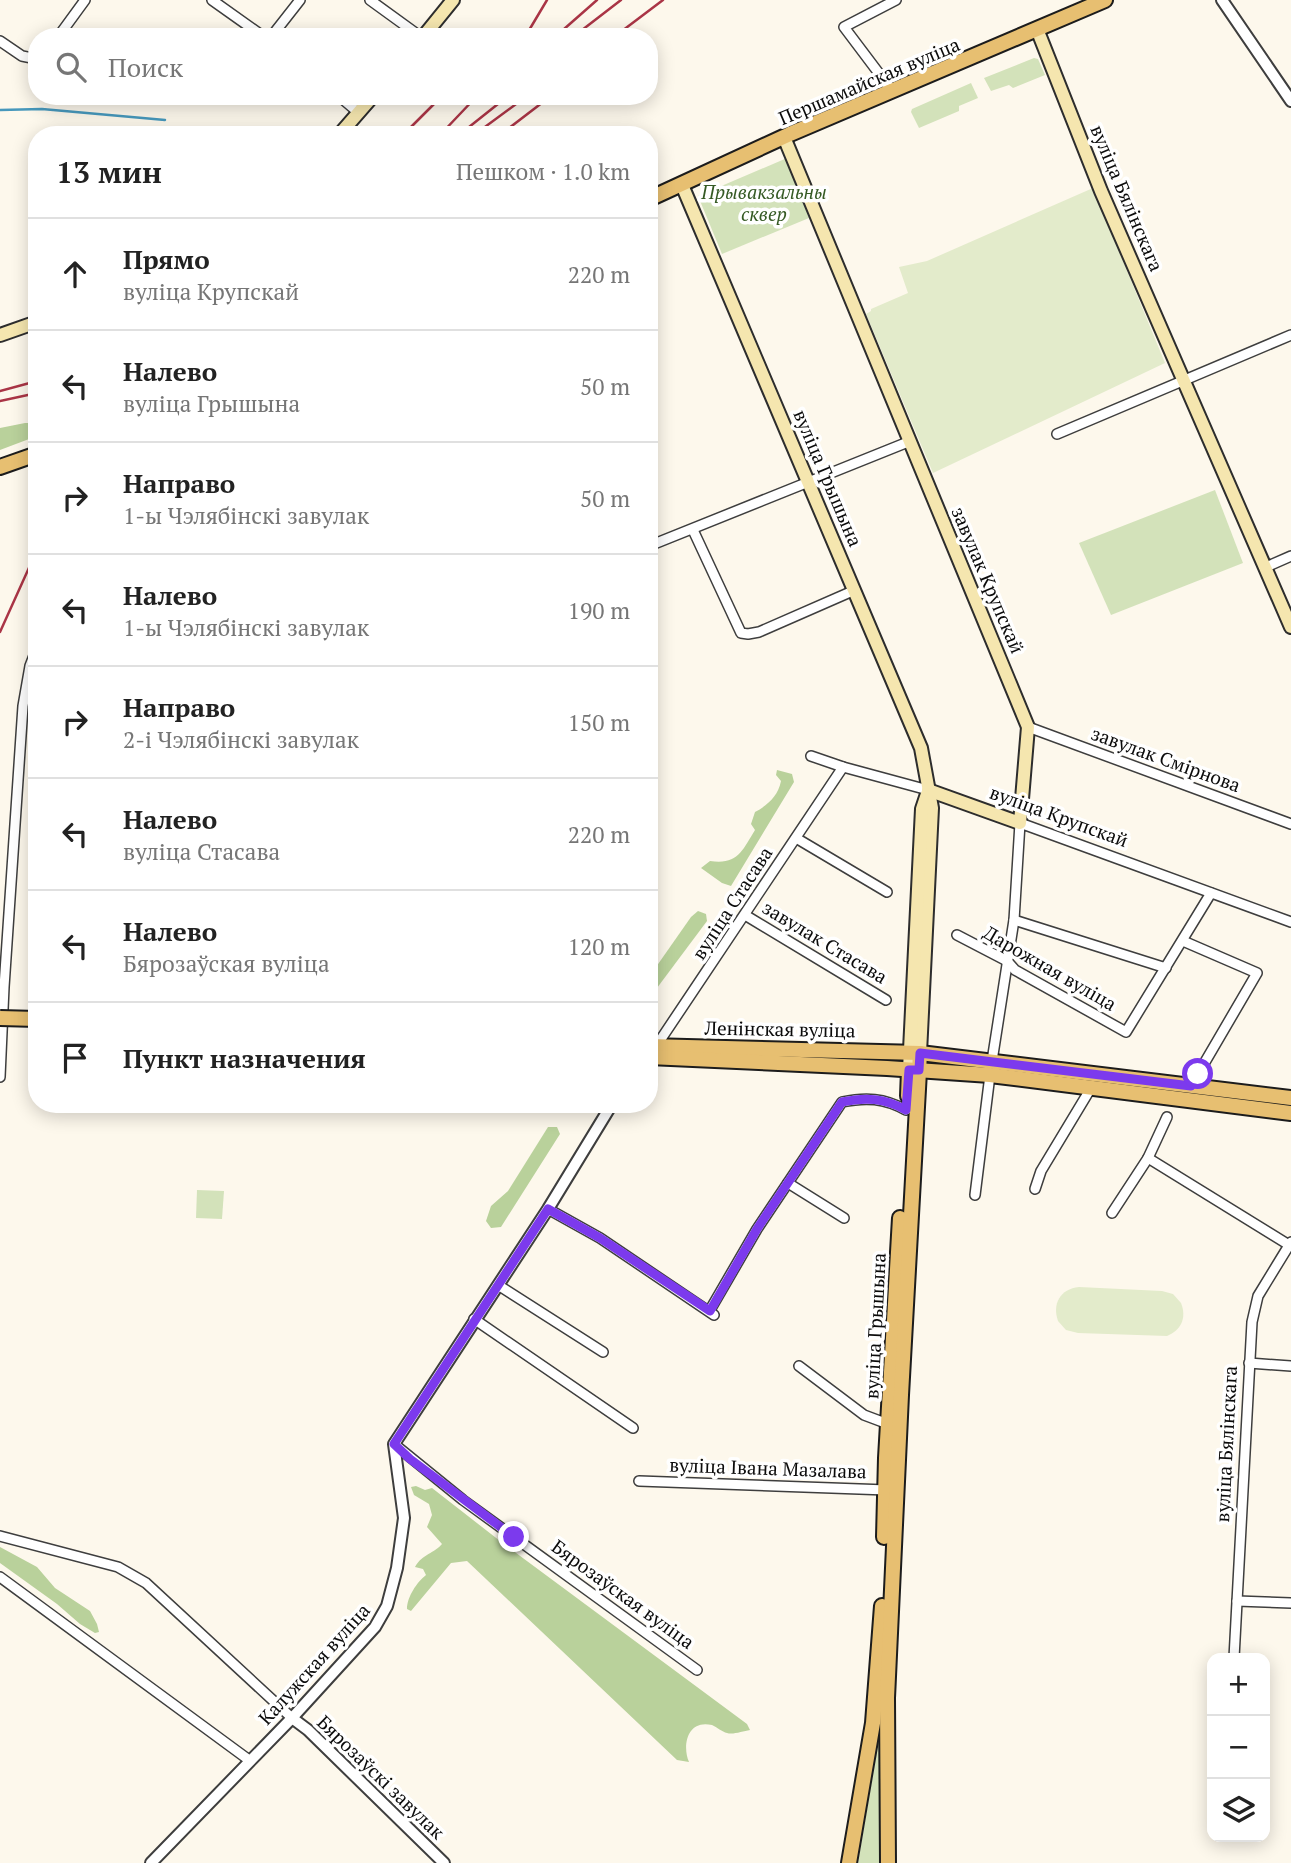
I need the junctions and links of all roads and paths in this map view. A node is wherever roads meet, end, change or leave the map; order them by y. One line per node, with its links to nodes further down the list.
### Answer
1 (85, 0): 9 (street)
2 (212, 0): 10 (street)
3 (300, 0): 11 (street)
4 (370, 0): 12 (street)
5 (453, 0): 13 (main road)
6 (896, 0): 17 (street)
7 (1105, 0): 14 (main road, Першамайская вуліца)
8 (1222, 0): 18 (street)
9 (65, 28)
10 (251, 28)
11 (278, 28)
12 (409, 28)
13 (430, 28)
14 (1037, 29): 17 (main road, Першамайская вуліца); 29 (main road, вуліца Бялінскага)
15 (0, 40): 16 (street)
16 (28, 58)
17 (894, 92): 23 (main road, Першамайская вуліца)
18 (1291, 101)
19 (350, 105): 21 (street)
20 (366, 105): 21 (main road)
21 (359, 113): 22 (main road)
22 (347, 126)
23 (784, 137): 24 (main road, Першамайская вуліца); 31 (main road, завулак Крупскай)
24 (682, 185): 25 (main road, Першамайская вуліца); 34 (main road, вуліца Грышына)
25 (658, 195)
26 (28, 325): 27 (main road)
27 (0, 335)
28 (1291, 335): 29 (street)
29 (1185, 381): 30 (street); 38 (main road, вуліца Бялінскага)
30 (1057, 435)
31 (908, 442): 34 (street); 42 (main road, завулак Крупскай)
32 (28, 457): 33 (main road)
33 (0, 467)
34 (808, 481): 35 (street); 39 (main road, вуліца Грышына)
35 (694, 530): 36 (street); 39 (street)
36 (658, 543)
37 (1291, 556): 38 (street)
38 (1266, 567): 40 (main road, вуліца Бялінскага)
39 (855, 590): 45 (main road, вуліца Грышына)
40 (1291, 627)
41 (28, 677): 69 (street)
42 (1028, 727): 46 (main road, завулак Крупскай); 47 (street, завулак Смірнова)
43 (811, 756): 44 (street, вуліца Крупскай)
44 (843, 767): 45 (street, вуліца Крупскай); 48 (street, вуліца Стасава)
45 (928, 790): 46 (main road, вуліца Крупскай); 66 (main road, вуліца Грышына)
46 (1020, 822): 50 (street, вуліца Крупскай); 52 (street, завулак Крупскай)
47 (1291, 824)
48 (796, 838): 49 (street); 51 (street, вуліца Стасава)
49 (887, 892)
50 (1211, 893): 53 (street, вуліца Крупскай); 55 (street)
51 (745, 915): 58 (street, завулак Стасава); 63 (street, вуліца Стасава)
52 (1014, 920): 56 (street, завулак Крупскай); 57 (street)
53 (1291, 922)
54 (957, 934): 56 (street, Дарожная вуліца)
55 (1183, 941): 57 (street); 70 (street)
56 (1007, 961): 57 (street, Дарожная вуліца); 67 (street, завулак Крупскай)
57 (1166, 968)
58 (886, 1000)
59 (0, 1018): 60 (main road, bridge)
60 (28, 1019)
61 (0, 1027): 62 (main road)
62 (28, 1028)
63 (658, 1041)
64 (658, 1051): 66 (main road, Ленінская вуліца)
65 (658, 1052): 68 (main road, Ленінская вуліца)
66 (915, 1053): 67 (main road); 68 (main road, вуліца Грышына)
67 (991, 1068): 68 (main road); 70 (main road); 71 (main road); 80 (street, завулак Крупскай)
68 (914, 1070): 73 (main road, вуліца Грышына); 97 (main road, вуліца Грышына)
69 (0, 1077)
70 (1191, 1086): 72 (main road)
71 (1091, 1088): 75 (main road); 79 (street)
72 (1291, 1098)
73 (906, 1110): 78 (street); 93 (main road, вуліца Грышына)
74 (607, 1113): 81 (street)
75 (1291, 1113)
76 (1167, 1117): 77 (street)
77 (1148, 1158): 82 (street); 84 (street)
78 (788, 1183): 81 (street); 83 (street)
79 (1035, 1189)
80 (975, 1195)
81 (548, 1209): 87 (street)
82 (1112, 1213)
83 (844, 1218)
84 (1290, 1244): 85 (street, вуліца Бялінскага)
85 (1277, 1262): 86 (street); 90 (street, вуліца Бялінскага)
86 (1291, 1263)
87 (498, 1285): 88 (street); 89 (street)
88 (474, 1319): 94 (street); 95 (street)
89 (603, 1352)
90 (1249, 1363): 92 (street); 100 (street, вуліца Бялінскага)
91 (799, 1366): 93 (street)
92 (1291, 1366)
93 (888, 1424): 97 (main road, вуліца Грышына)
94 (633, 1428)
95 (394, 1444): 103 (street, Бярозаўская вуліца); 104 (street, Калужская вуліца)
96 (639, 1481): 97 (street, вуліца Iвана Мазалава)
97 (891, 1490): 108 (main road, вуліца Грышына); 109 (main road, вуліца Грышына)
98 (0, 1536): 104 (street)
99 (0, 1577): 105 (street)
100 (1237, 1601): 101 (street); 102 (street, вуліца Бялінскага)
101 (1291, 1603)
102 (1234, 1653)
103 (697, 1670)
104 (292, 1718): 105 (street, Калужская вуліца); 107 (street, Бярозаўскі завулак)
105 (249, 1760): 106 (street, Калужская вуліца)
106 (151, 1863)
107 (444, 1863)
108 (849, 1863)
109 (888, 1863)

